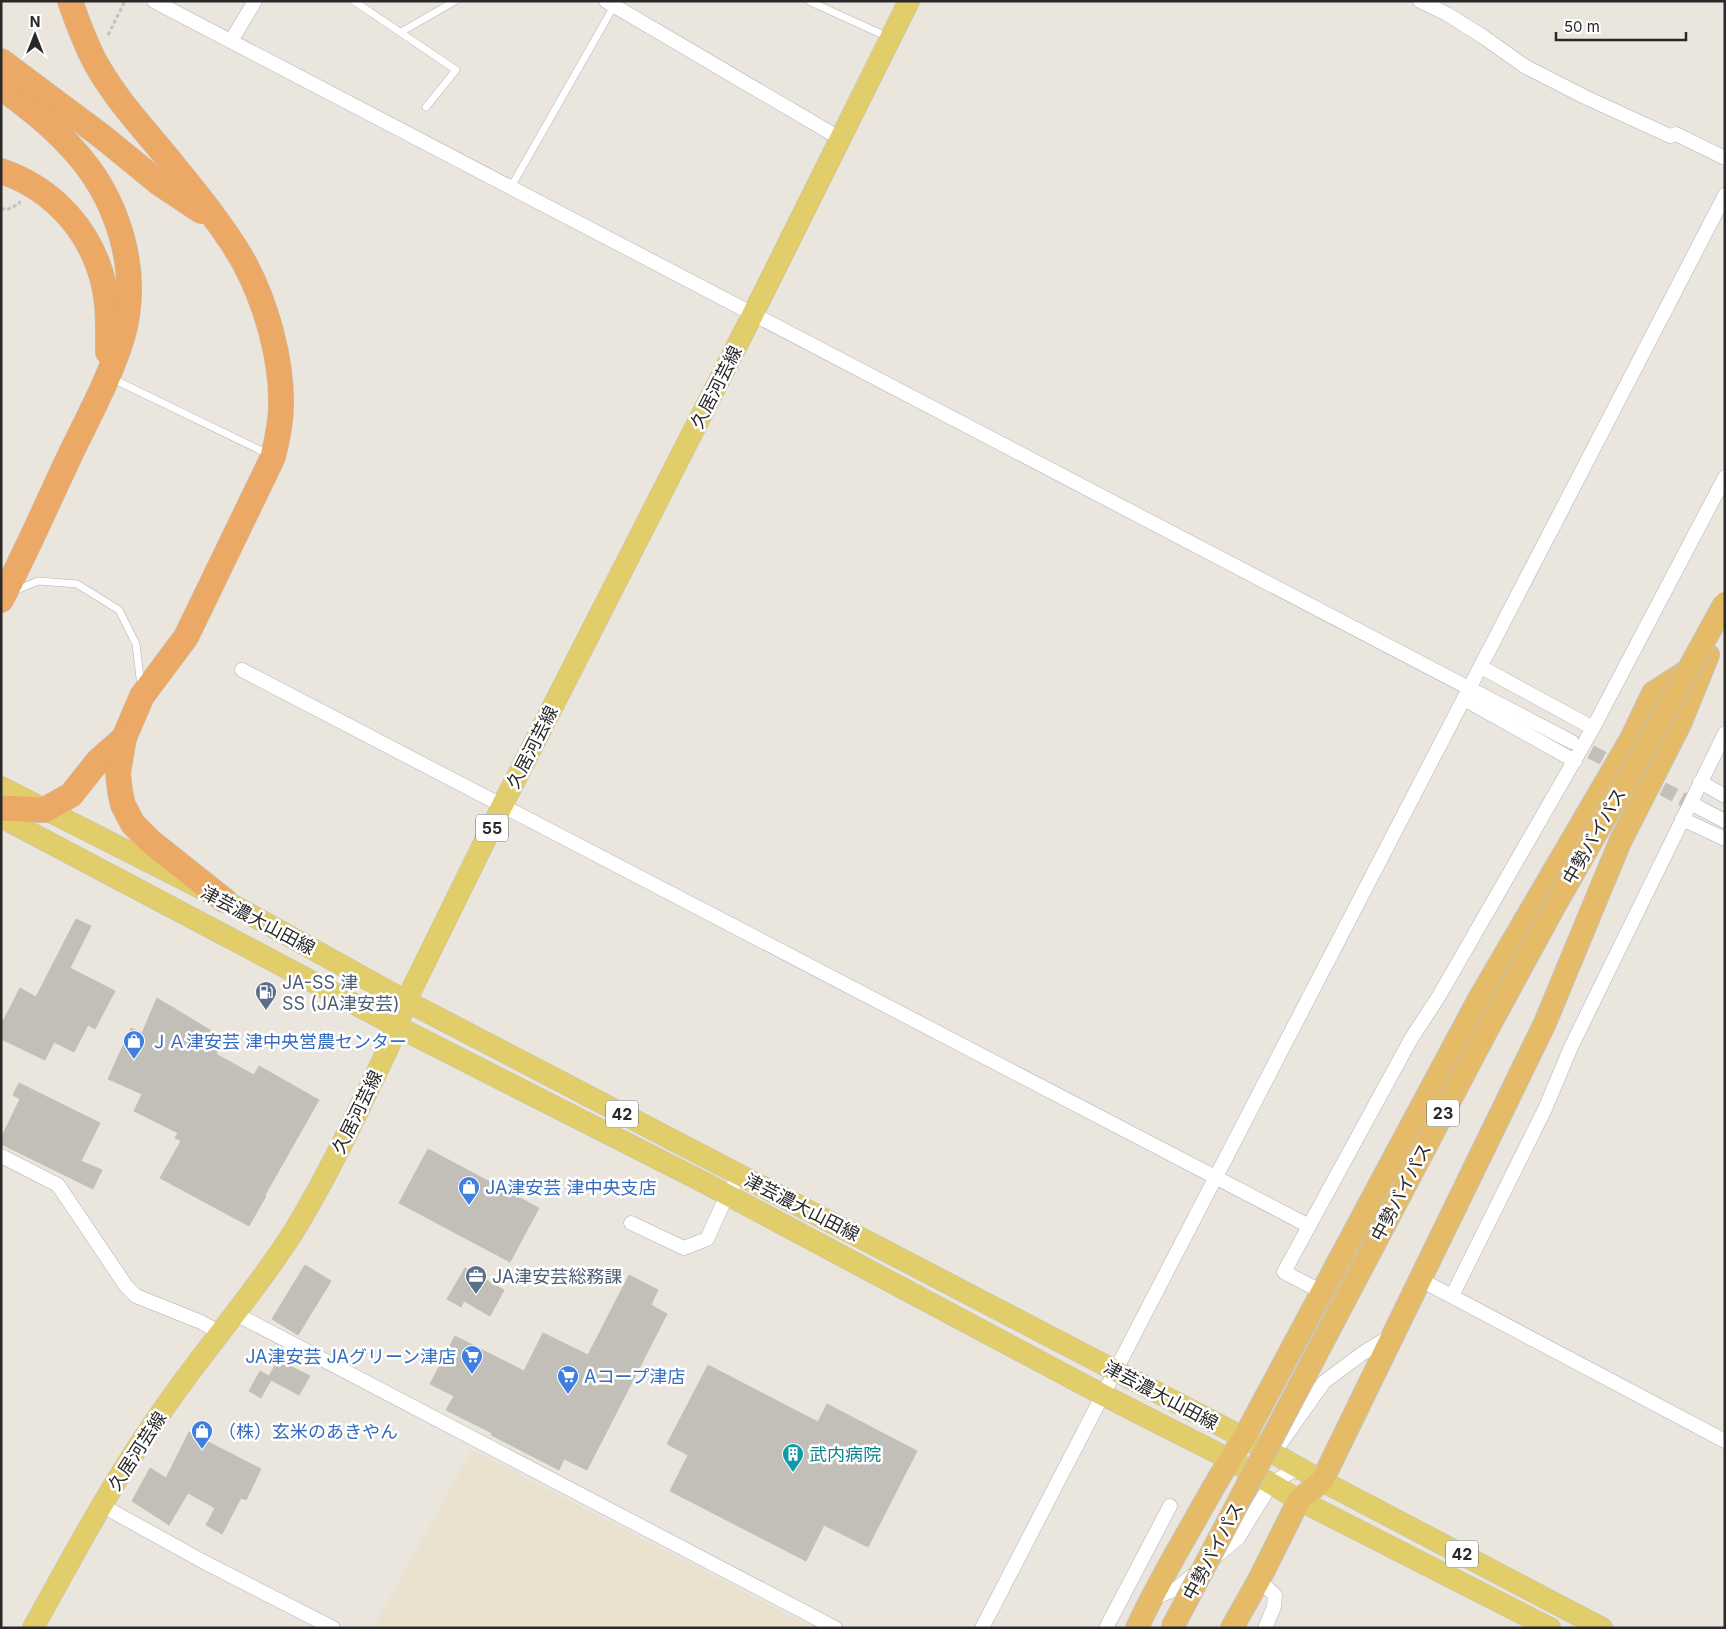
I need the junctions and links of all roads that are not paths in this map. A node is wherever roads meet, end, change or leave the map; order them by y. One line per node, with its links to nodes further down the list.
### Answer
1 (70, 1): 21 (highway)
2 (154, 1): 12 (street)
3 (254, 1): 12 (street)
4 (354, 1): 10 (lane)
5 (456, 1): 10 (lane)
6 (809, 1): 11 (lane)
7 (909, 1): 11 (main road, 久居河芸線 / 55)
8 (1420, 1): 17 (street)
9 (610, 4): 16 (street); 19 (lane)
10 (401, 32): 15 (lane)
11 (890, 38): 16 (main road, 久居河芸線 / 55)
12 (230, 41): 19 (street)
13 (1, 61): 21 (highway)
14 (1, 87): 23 (highway)
15 (426, 107)
16 (841, 139): 22 (main road, 久居河芸線 / 55)
17 (1725, 158)
18 (1, 170): 23 (highway)
19 (511, 188): 22 (street)
20 (1725, 195): 29 (street)
21 (216, 221): 24 (highway)
22 (753, 314): 31 (street); 41 (main road, 久居河芸線 / 55)
23 (108, 377): 24 (lane); 26 (highway)
24 (273, 457): 32 (highway)
25 (1725, 477): 33 (street)
26 (3, 597): 32 (lane)
27 (1725, 604): 59 (highway); 84 (highway, 中勢バイパス / 23, bridge)
28 (1725, 612): 58 (highway)
29 (1481, 667): 31 (street); 33 (street)
30 (242, 670): 41 (street)
31 (1467, 694): 36 (street); 37 (street); 54 (street)
32 (142, 696): 35 (highway)
33 (1593, 728): 37 (street)
34 (1725, 733): 38 (street)
35 (124, 738): 44 (highway); 49 (highway)
36 (1572, 742)
37 (1575, 761): 57 (street)
38 (1700, 782): 40 (street); 46 (street)
39 (1, 787): 44 (main road, 津芸濃大山田線 / 42)
40 (1725, 796)
41 (502, 806): 50 (main road, 久居河芸線 / 55); 54 (street)
42 (1696, 806): 47 (street)
43 (1, 808): 44 (highway)
44 (44, 810): 49 (main road, 津芸濃大山田線 / 42)
45 (1, 817): 51 (main road, 津芸濃大山田線 / 42)
46 (1682, 819): 48 (street); 60 (street)
47 (1725, 821)
48 (1725, 839)
49 (224, 900): 50 (main road, 津芸濃大山田線 / 42)
50 (406, 1001): 51 (main road, 久居河芸線 / 55); 53 (main road, 津芸濃大山田線 / 42)
51 (398, 1026): 55 (main road, 津芸濃大山田線 / 42); 61 (main road, 久居河芸線 / 55)
52 (1, 1156): 62 (street)
53 (740, 1175): 55 (street); 64 (main road, 津芸濃大山田線 / 42)
54 (1216, 1177): 57 (street); 64 (street)
55 (728, 1195): 56 (street); 65 (main road, 津芸濃大山田線 / 42)
56 (631, 1223)
57 (1309, 1226): 59 (street)
58 (1421, 1280): 60 (street); 63 (highway)
59 (1322, 1292): 66 (highway)
60 (1452, 1296): 67 (street)
61 (236, 1314): 62 (main road, 久居河芸線 / 55); 80 (street)
62 (220, 1334): 74 (main road, 久居河芸線 / 55)
63 (1394, 1335): 68 (street); 71 (highway)
64 (1116, 1371): 65 (street); 66 (main road, 津芸濃大山田線 / 42)
65 (1103, 1396): 69 (main road, 津芸濃大山田線 / 42); 81 (street)
66 (1244, 1438): 68 (main road, 津芸濃大山田線 / 42); 69 (highway)
67 (1725, 1442)
68 (1273, 1453): 69 (street); 70 (main road, 津芸濃大山田線 / 42)
69 (1237, 1463): 72 (main road, 津芸濃大山田線 / 42); 77 (highway)
70 (1298, 1468): 71 (main road, 津芸濃大山田線 / 42); 72 (street)
71 (1322, 1481): 73 (highway); 88 (main road, 津芸濃大山田線 / 42)
72 (1272, 1484): 73 (main road, 津芸濃大山田線 / 42); 77 (street)
73 (1299, 1500): 76 (highway); 87 (main road, 津芸濃大山田線 / 42)
74 (101, 1505): 78 (main road, 久居河芸線 / 55); 79 (street)
75 (1170, 1506): 82 (street)
76 (1259, 1580): 85 (highway); 86 (street)
77 (1151, 1599): 83 (highway)
78 (33, 1628)
79 (333, 1628)
80 (835, 1628)
81 (982, 1628)
82 (1106, 1628)
83 (1136, 1628)
84 (1172, 1628)
85 (1232, 1628)
86 (1265, 1628)
87 (1550, 1628)
88 (1602, 1628)

